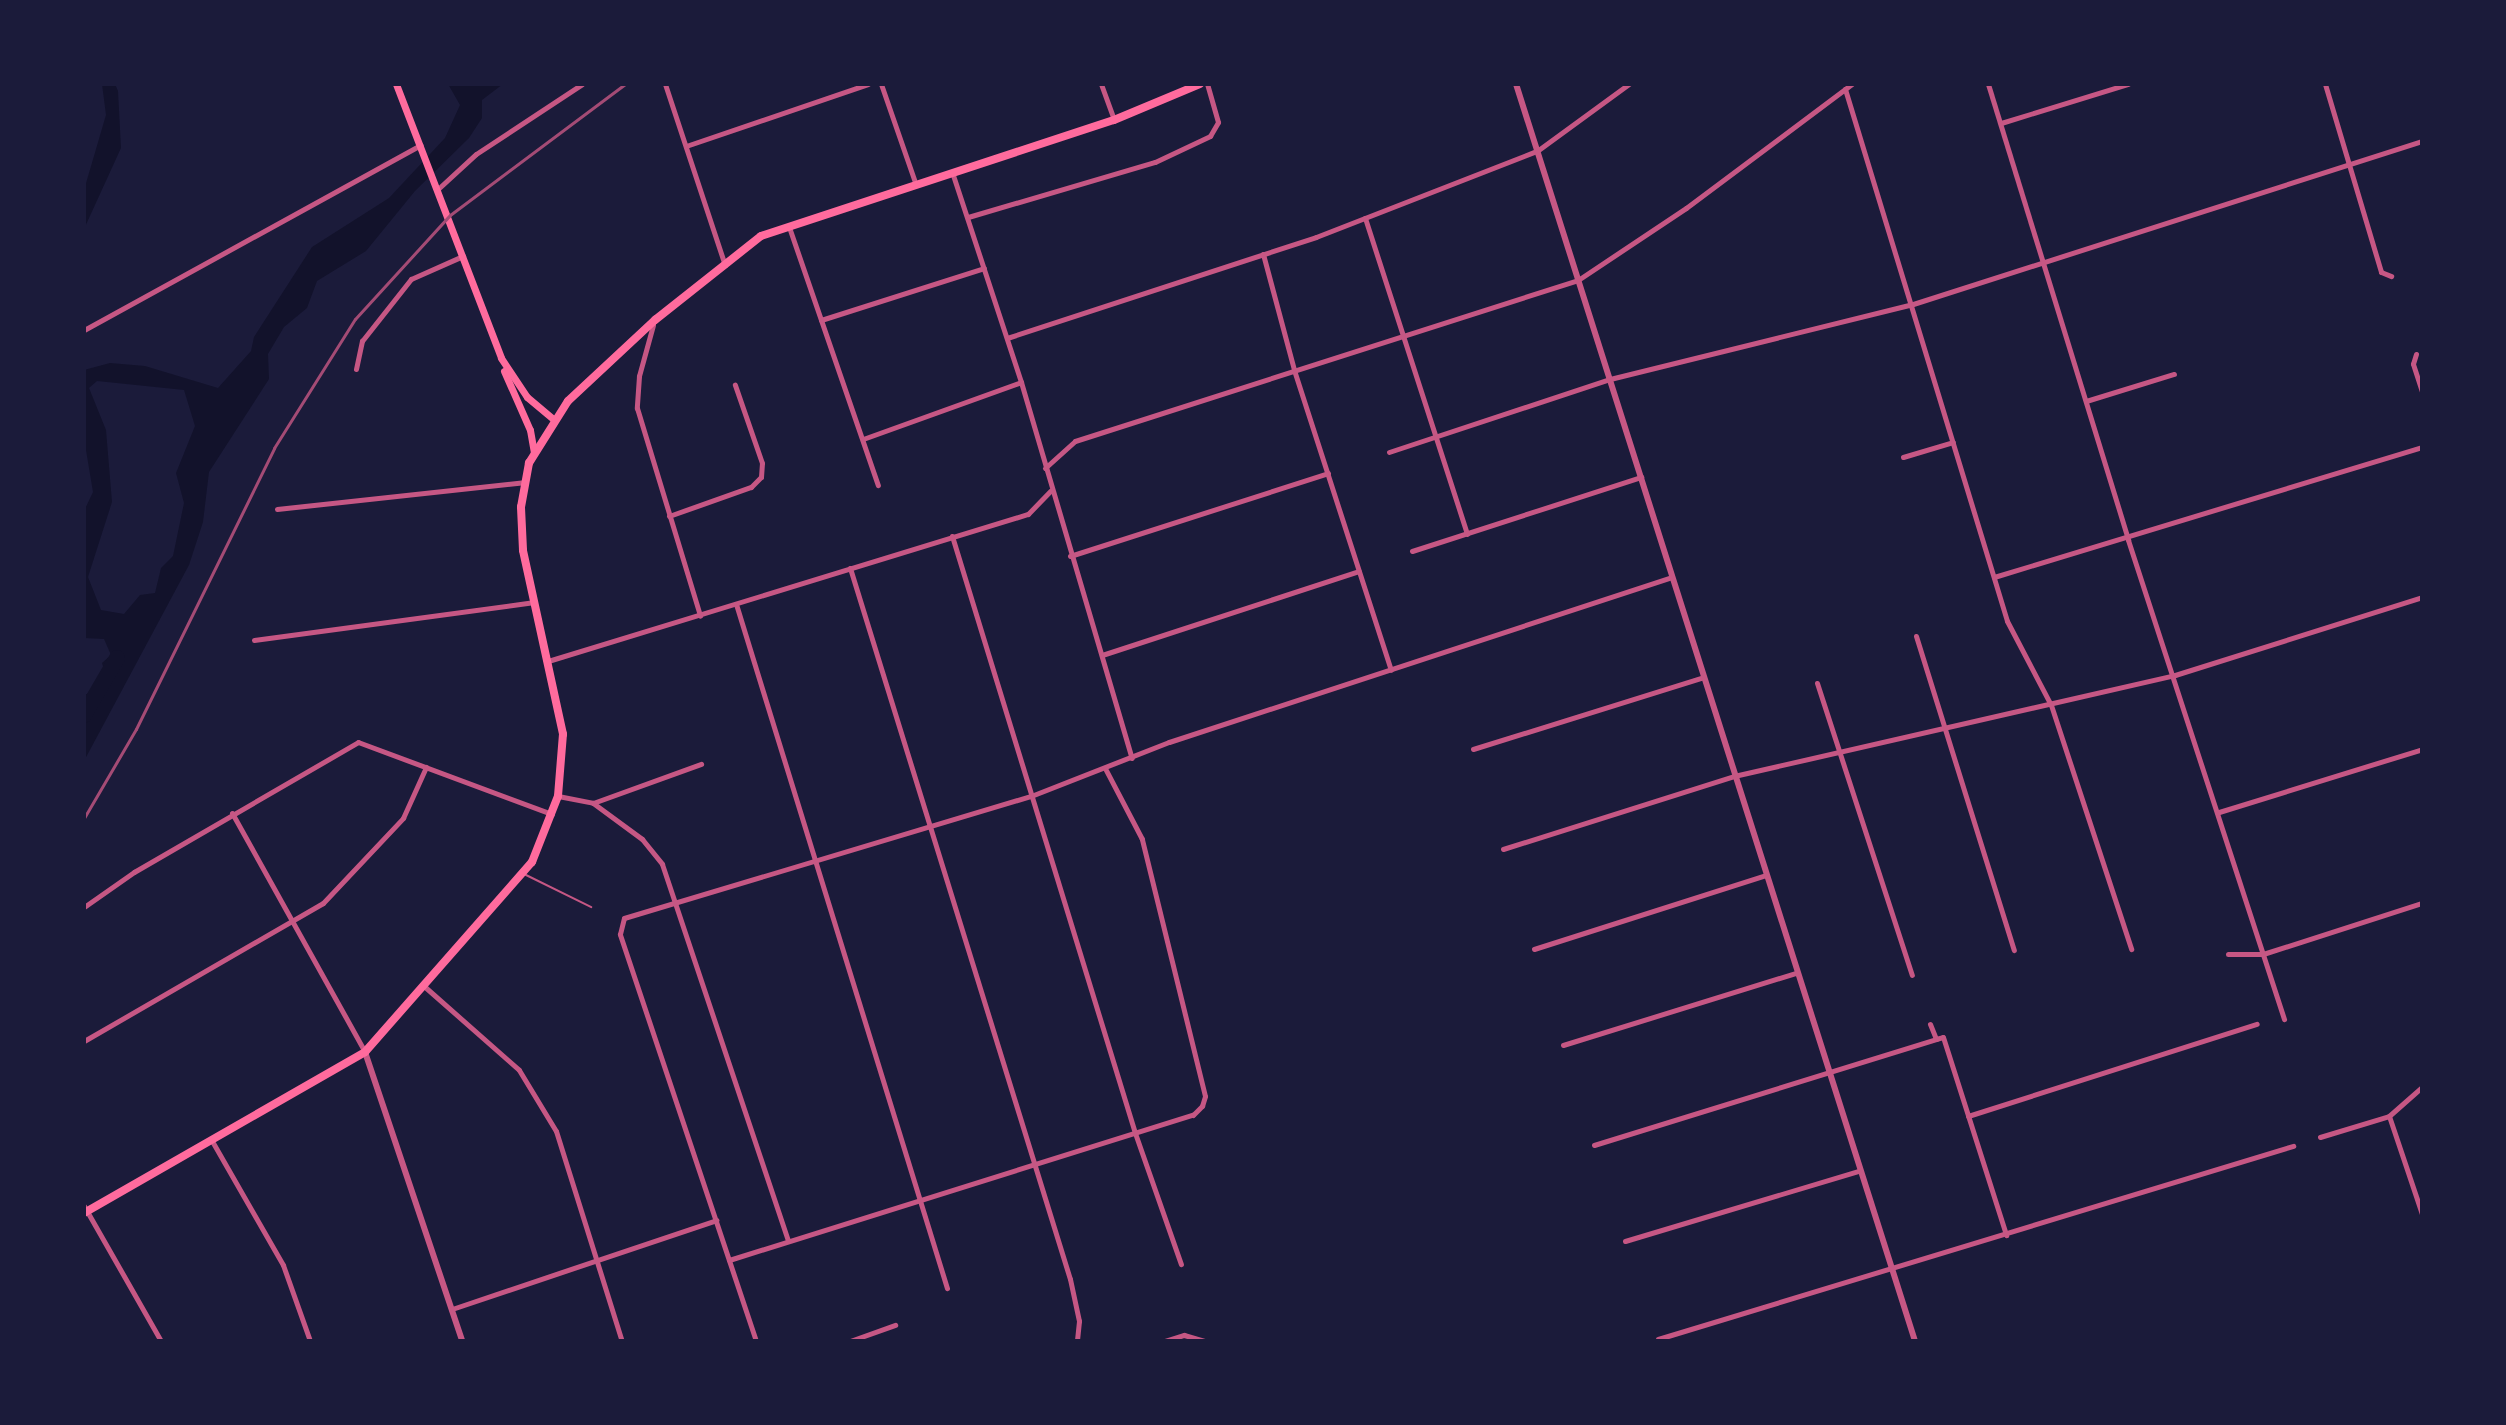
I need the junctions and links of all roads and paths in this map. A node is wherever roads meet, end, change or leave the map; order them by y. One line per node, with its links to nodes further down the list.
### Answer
1 (396, 84): 19 (main road)
2 (582, 84): 25 (street)
3 (665, 84): 20 (street)
4 (868, 84): 20 (street)
5 (881, 84): 24 (street)
6 (1101, 84): 16 (street)
7 (1200, 84): 16 (main road)
8 (1207, 84): 26 (street)
9 (1516, 84): 21 (street)
10 (1629, 84): 21 (street)
11 (1852, 84): 15 (street)
12 (1988, 84): 17 (street)
13 (2128, 84): 17 (street)
14 (2325, 84): 22 (street)
15 (1845, 89): 35 (street); 36 (street)
16 (1114, 120): 23 (main road)
17 (2001, 123): 31 (street)
18 (2422, 141): 22 (street)
19 (421, 145): 25 (main road); 39 (street)
20 (686, 146): 32 (street)
21 (1537, 151): 27 (street); 35 (street)
22 (2350, 163): 31 (street); 34 (street)
23 (952, 172): 24 (main road); 26 (street)
24 (915, 182): 28 (main road)
25 (439, 188): 30 (main road)
26 (968, 217): 33 (street)
27 (1365, 218): 29 (street); 40 (street)
28 (789, 226): 32 (main road); 38 (street)
29 (1263, 254): 41 (street); 45 (street)
30 (464, 256): 43 (main road); 44 (street)
31 (2044, 261): 36 (street); 51 (street)
32 (725, 265): 37 (main road)
33 (984, 268): 38 (street); 41 (street)
34 (2391, 276)
35 (1578, 280): 40 (street); 47 (street)
36 (1910, 305): 47 (street); 55 (street)
37 (655, 320): 52 (main road); 67 (street)
38 (821, 320): 54 (street)
39 (84, 330)
40 (1404, 335): 45 (street); 53 (street)
41 (1007, 338): 48 (street)
42 (2416, 354): 50 (street)
43 (501, 358): 52 (main road); 58 (main road)
44 (356, 369)
45 (1294, 370): 60 (street); 61 (street)
46 (2174, 374): 51 (street)
47 (1610, 379): 53 (street); 62 (street)
48 (1021, 382): 54 (street); 60 (street)
49 (735, 385): 67 (street)
50 (2422, 392)
51 (2086, 401): 70 (street)
52 (553, 419): 58 (main road)
53 (1435, 433): 57 (street); 68 (street)
54 (863, 439): 64 (street)
55 (1953, 442): 59 (street); 76 (street)
56 (2422, 447): 70 (street)
57 (1389, 452)
58 (534, 453): 63 (main road)
59 (1903, 457)
60 (1045, 468): 65 (street)
61 (1328, 473): 72 (street); 74 (street)
62 (1641, 477): 68 (street); 75 (street)
63 (524, 482): 66 (street); 78 (main road)
64 (878, 485)
65 (1050, 491): 69 (street); 72 (street)
66 (277, 509)
67 (669, 516): 80 (street)
68 (1467, 534): 71 (street)
69 (952, 536): 73 (street); 100 (street)
70 (2128, 540): 76 (street); 86 (street)
71 (1412, 551)
72 (1070, 556): 83 (street)
73 (850, 568): 79 (street); 105 (street)
74 (1359, 571): 83 (street); 85 (street)
75 (1672, 577): 85 (street); 87 (street)
76 (1994, 577): 89 (street)
77 (2422, 597): 86 (street)
78 (534, 602): 82 (street); 84 (main road)
79 (736, 604): 80 (street); 107 (street)
80 (700, 616): 84 (street)
81 (1916, 636): 90 (street)
82 (254, 640)
83 (1102, 655): 94 (street)
84 (548, 661): 99 (main road)
85 (1391, 670): 94 (street)
86 (2175, 675): 89 (street); 102 (street)
87 (1701, 678): 91 (street); 98 (street)
88 (1817, 683): 93 (street)
89 (2051, 705): 90 (street); 116 (street)
90 (1945, 730): 93 (street); 117 (street)
91 (1473, 749)
92 (2422, 749): 102 (street)
93 (1839, 753): 98 (street); 121 (street)
94 (1132, 758): 97 (street)
95 (701, 764): 101 (street)
96 (426, 767): 103 (street); 104 (street); 114 (street)
97 (1106, 770): 100 (street); 134 (street)
98 (1734, 776): 106 (street); 109 (street)
99 (558, 796): 101 (street); 104 (main road)
100 (1031, 796): 105 (street); 134 (street)
101 (593, 803): 110 (street)
102 (2219, 812): 119 (street)
103 (232, 813): 112 (street); 114 (street)
104 (553, 815): 108 (main road)
105 (932, 826): 107 (street); 139 (street)
106 (1503, 849)
107 (817, 859): 110 (street); 141 (street)
108 (524, 874): 113 (lane); 122 (main road)
109 (1766, 875): 115 (street); 120 (street)
110 (676, 903): 144 (street); 146 (street)
111 (2422, 903): 119 (street)
112 (84, 907)
113 (591, 907)
114 (294, 921): 127 (street); 129 (street)
115 (1534, 949)
116 (2131, 949)
117 (2014, 950)
118 (2228, 954): 119 (street)
119 (2263, 954): 123 (street)
120 (1796, 973): 128 (street); 130 (street)
121 (1912, 975)
122 (425, 987): 129 (main road); 148 (street)
123 (2284, 1019)
124 (1930, 1024): 126 (street)
125 (2257, 1024): 132 (street)
126 (1936, 1039): 130 (street); 132 (street)
127 (84, 1041)
128 (1563, 1045)
129 (365, 1052): 136 (main road); 153 (street)
130 (1828, 1074): 137 (street); 140 (street)
131 (2422, 1087): 133 (street)
132 (1968, 1116): 145 (street)
133 (2389, 1116): 135 (street); 143 (street)
134 (1135, 1133): 139 (street); 150 (street)
135 (2320, 1137)
136 (212, 1141): 142 (main road); 158 (street)
137 (1594, 1145)
138 (2293, 1146): 145 (street)
139 (1034, 1163): 141 (street); 163 (street)
140 (1859, 1171): 147 (street); 151 (street)
141 (920, 1199): 146 (street); 152 (street)
142 (85, 1210): 157 (street)
143 (2422, 1214)
144 (716, 1220): 148 (street); 149 (street)
145 (2006, 1235): 151 (street)
146 (788, 1240): 149 (street)
147 (1625, 1241)
148 (599, 1260): 153 (street); 160 (street)
149 (729, 1260): 161 (street)
150 (1181, 1264)
151 (1892, 1270): 156 (street); 165 (street)
152 (947, 1288)
153 (452, 1309): 159 (street)
154 (895, 1325): 162 (street)
155 (1203, 1339): 164 (street)
156 (1658, 1339)
157 (161, 1341)
158 (310, 1341)
159 (462, 1341)
160 (622, 1341)
161 (756, 1341)
162 (850, 1341)
163 (1077, 1341)
164 (1165, 1341)
165 (1915, 1341)

